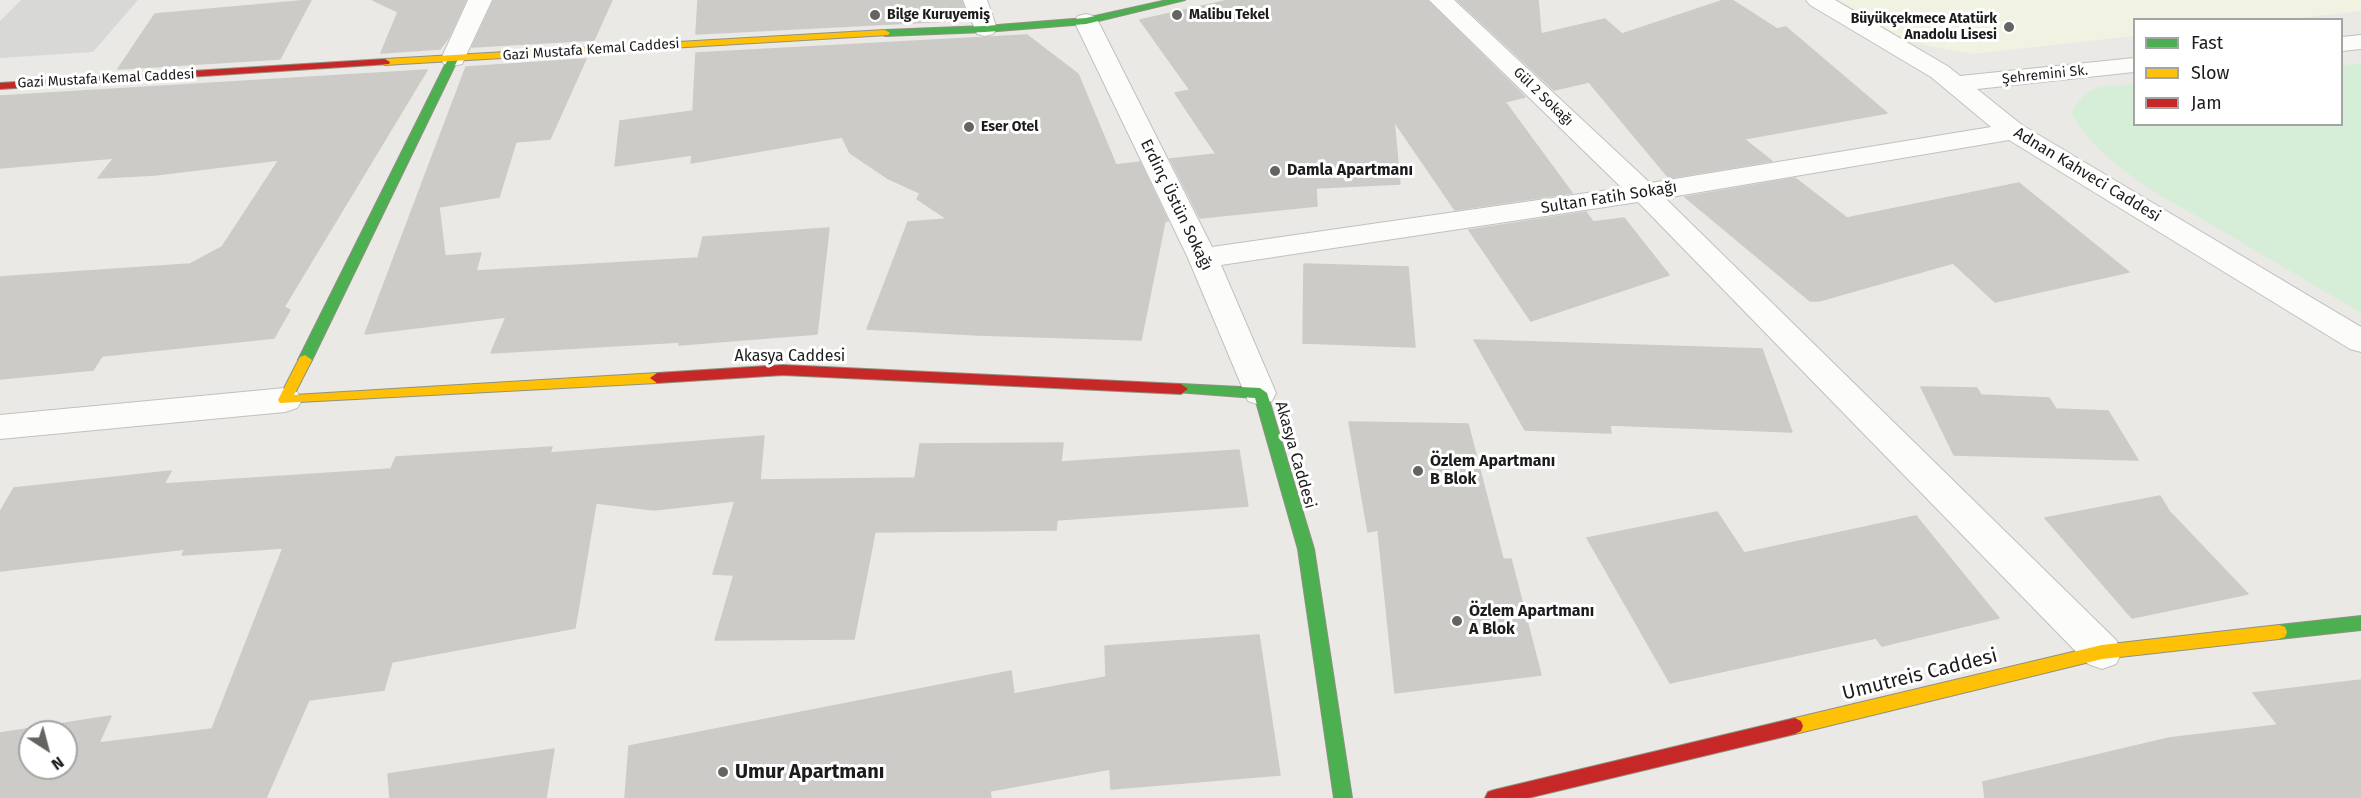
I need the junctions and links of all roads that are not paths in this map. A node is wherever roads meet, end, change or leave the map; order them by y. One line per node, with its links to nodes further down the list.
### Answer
1 (480, 0): 10 (street)
2 (975, 0): 7 (street)
3 (1180, 0): 6 (street, Gazi Mustafa Kemal Caddesi)
4 (1441, 0): 15 (street, Gül 2 Sokağı)
5 (1818, 0): 12 (street, Adnan Kahveci Caddesi)
6 (1086, 21): 7 (street, Gazi Mustafa Kemal Caddesi); 16 (street, Erdinç Üstün Sokağı)
7 (985, 29): 10 (street, Gazi Mustafa Kemal Caddesi)
8 (2361, 42): 9 (street)
9 (2343, 44)
10 (453, 59): 13 (street, Gazi Mustafa Kemal Caddesi); 19 (street)
11 (2133, 65): 12 (street, Şehremini Sk.)
12 (1954, 84): 14 (street, Adnan Kahveci Caddesi)
13 (0, 86)
14 (2013, 131): 15 (street, Sultan Fatih Sokağı); 17 (street, Adnan Kahveci Caddesi)
15 (1644, 194): 16 (street, Sultan Fatih Sokağı); 22 (street, Gül 2 Sokağı)
16 (1203, 258): 18 (street, Erdinç Üstün Sokağı)
17 (2361, 341)
18 (1260, 393): 19 (street, Akasya Caddesi); 23 (street, Akasya Caddesi)
19 (285, 400): 20 (street)
20 (0, 427)
21 (2361, 623): 22 (street, Umutreis Caddesi)
22 (2102, 652): 24 (street, Umutreis Caddesi)
23 (1343, 798)
24 (1494, 798)

